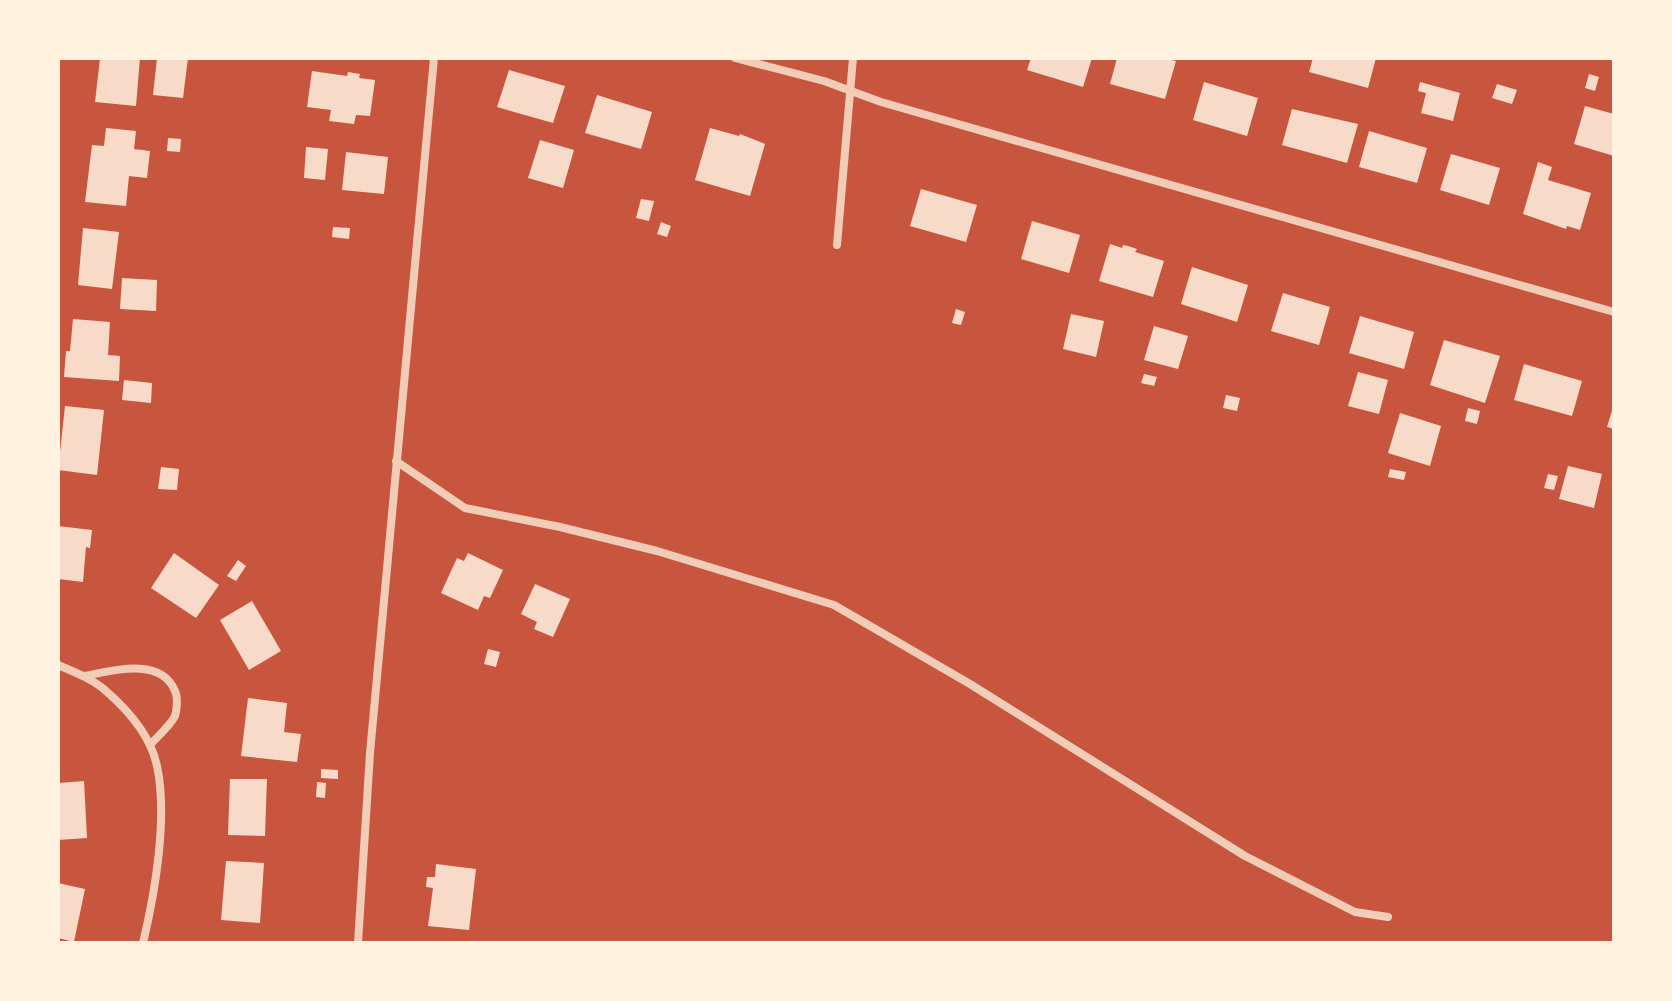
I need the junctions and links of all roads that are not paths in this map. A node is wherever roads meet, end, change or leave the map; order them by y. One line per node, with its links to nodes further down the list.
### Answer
1 (434, 58): 7 (street)
2 (735, 58): 4 (street)
3 (853, 58): 4 (street)
4 (850, 91): 5 (street); 6 (street)
5 (837, 245)
6 (1614, 312)
7 (396, 461): 11 (street); 13 (street)
8 (58, 665): 9 (street)
9 (83, 676): 10 (street); 10 (street)
10 (150, 745): 12 (street)
11 (1388, 917)
12 (143, 943)
13 (358, 943)

